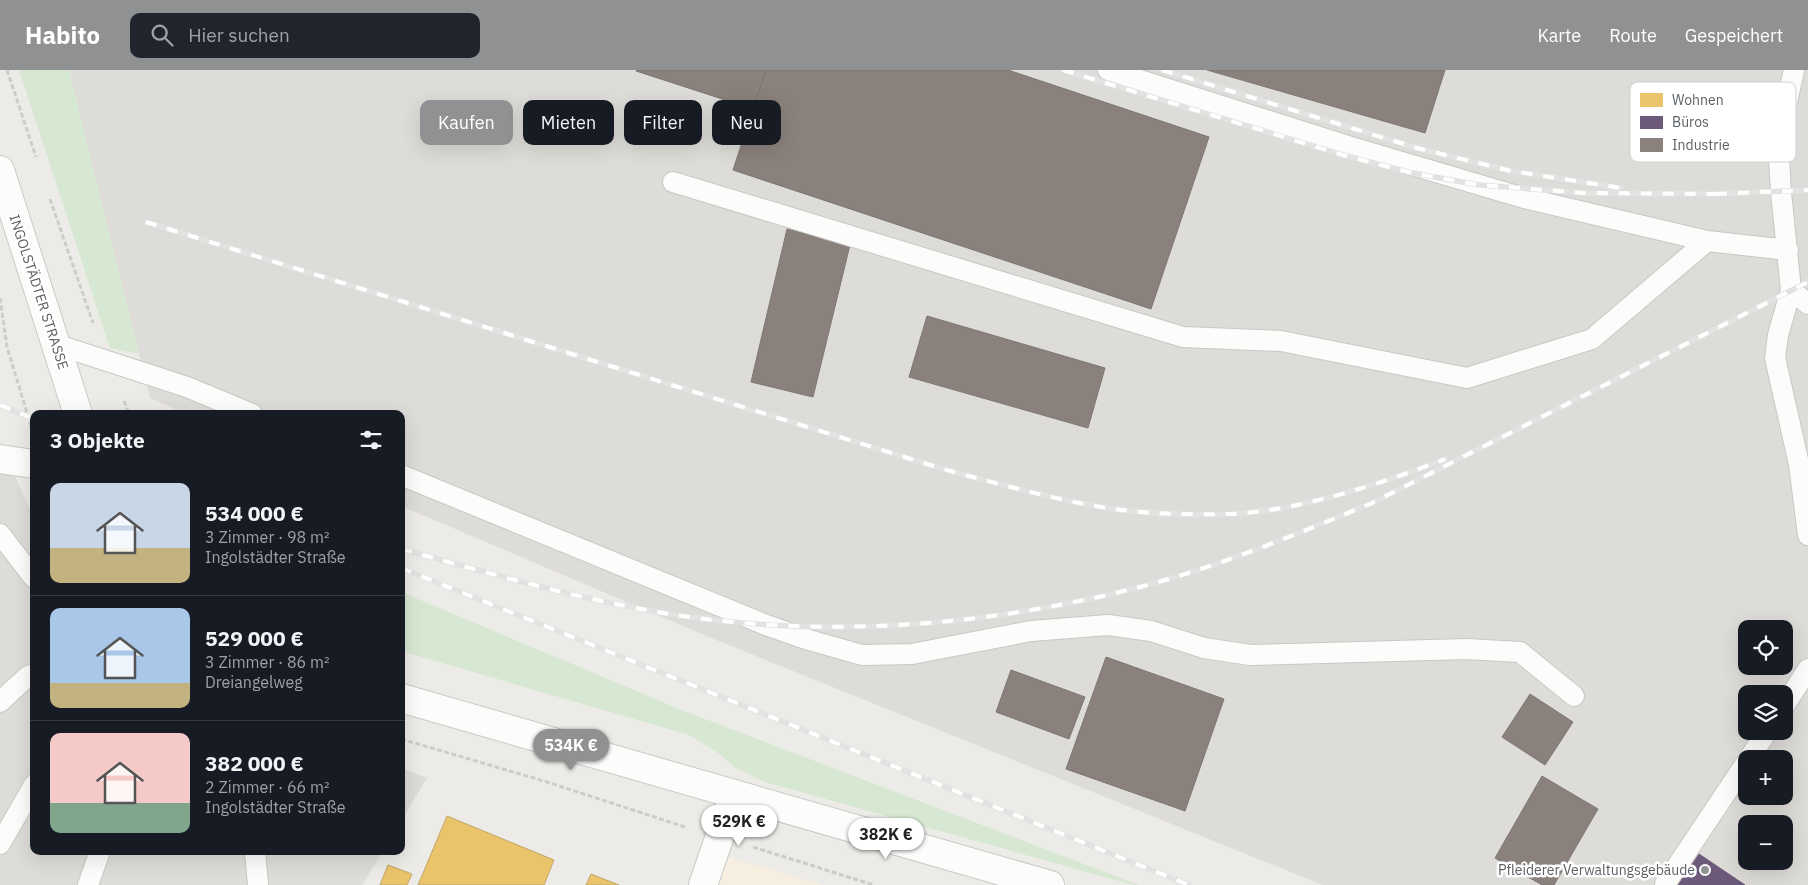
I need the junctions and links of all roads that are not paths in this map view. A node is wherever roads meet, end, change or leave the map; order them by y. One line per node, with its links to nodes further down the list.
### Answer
1 (1108, 70): 5 (lane)
2 (1779, 162): 6 (lane)
3 (0, 170): 9 (street, INGOLSTÄDTER STRASSE)
4 (673, 182): 5 (lane)
5 (1706, 241): 6 (lane)
6 (1788, 250): 7 (lane)
7 (1792, 290): 8 (lane); 16 (lane)
8 (1808, 304)
9 (55, 344): 10 (street, INGOLSTÄDTER STRASSE); 11 (lane)
10 (77, 410)
11 (242, 410)
12 (2, 464): 13 (street)
13 (30, 464)
14 (405, 477): 21 (lane)
15 (0, 534): 17 (lane)
16 (1808, 534)
17 (30, 573)
18 (1808, 670): 20 (lane)
19 (30, 675): 23 (lane)
20 (1793, 692)
21 (1574, 696)
22 (405, 699): 26 (street)
23 (0, 702)
24 (1738, 774): 30 (lane)
25 (30, 792): 27 (lane)
26 (734, 795): 33 (street); 34 (street)
27 (0, 844)
28 (99, 855): 31 (lane)
29 (255, 855): 32 (lane)
30 (1665, 884)
31 (88, 885)
32 (258, 885)
33 (703, 885)
34 (1050, 885)

